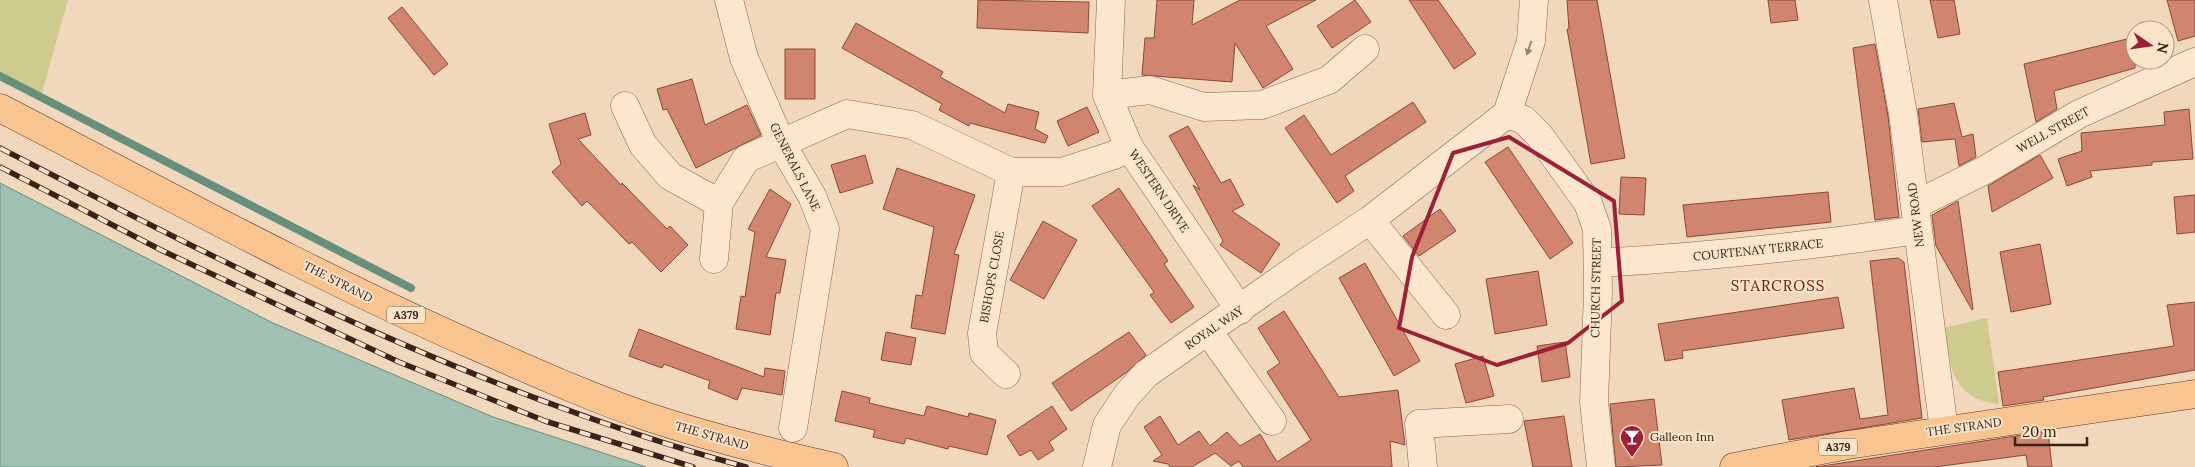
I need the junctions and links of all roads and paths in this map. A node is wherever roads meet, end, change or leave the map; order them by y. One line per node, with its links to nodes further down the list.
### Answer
1 (729, 0): 11 (street, GENERALS LANE)
2 (1111, 0): 7 (street, WESTERN DRIVE)
3 (1534, 0): 10 (street, one-way to 10)
4 (1883, 0): 15 (street, NEW ROAD)
5 (1365, 49): 7 (street)
6 (2195, 62): 15 (street, WELL STREET)
7 (1107, 94): 12 (street, WESTERN DRIVE)
8 (625, 106): 14 (street)
9 (0, 108): 28 (main road, THE STRAND / A379)
10 (1507, 114): 16 (street, ROYAL WAY); 18 (street, CHURCH STREET)
11 (781, 143): 13 (street); 14 (street); 26 (street, GENERALS LANE)
12 (1129, 147): 13 (street); 19 (street, WESTERN DRIVE)
13 (1011, 172): 22 (street, BISHOPS CLOSE)
14 (719, 203): 17 (street)
15 (1916, 217): 18 (street, COURTENAY TERRACE); 27 (street, NEW ROAD)
16 (1370, 220): 19 (street, ROYAL WAY); 20 (street)
17 (714, 259)
18 (1598, 263): 31 (street, CHURCH STREET)
19 (1240, 310): 21 (street, ROYAL WAY)
20 (1446, 315)
21 (1208, 331): 25 (street); 29 (street, ROYAL WAY)
22 (1006, 374)
23 (2195, 394): 27 (main road, THE STRAND / A379)
24 (1509, 419): 30 (street)
25 (1272, 421)
26 (793, 428)
27 (1944, 430): 32 (main road, THE STRAND / A379)
28 (834, 467)
29 (1097, 467)
30 (1423, 467)
31 (1601, 467)
32 (1734, 467)

